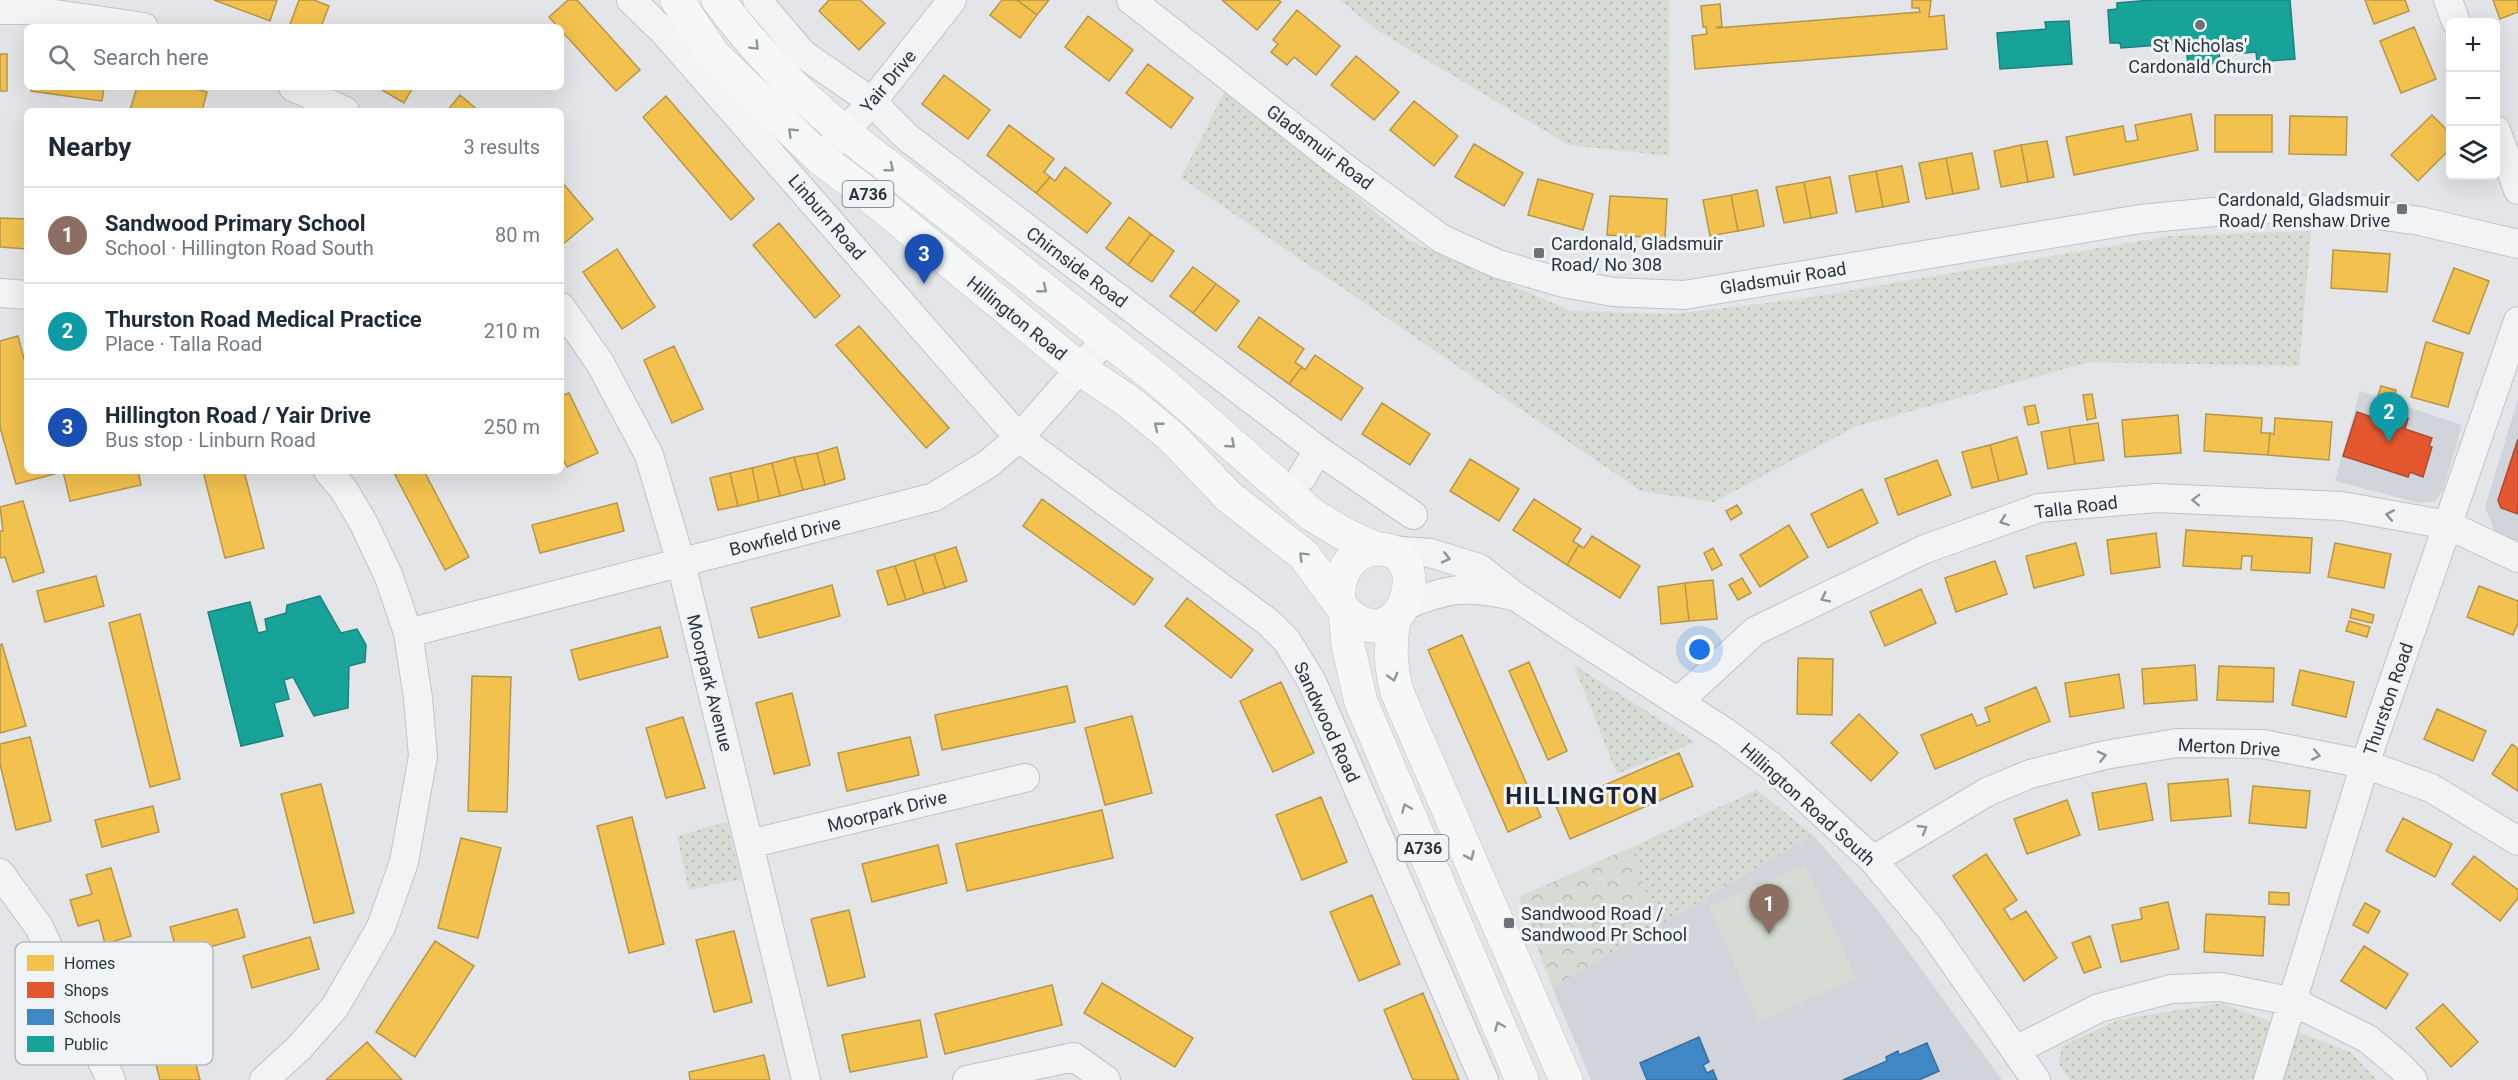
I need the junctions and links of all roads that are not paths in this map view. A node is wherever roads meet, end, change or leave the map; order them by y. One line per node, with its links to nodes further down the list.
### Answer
1 (631, 0): 25 (street, Linburn Road)
2 (677, 0): 16 (main road, Hillington Road / A736, one-way to 2)
3 (718, 0): 14 (main road, A736, one-way to 14)
4 (757, 0): 12 (street, Chirnside Road)
5 (952, 0): 12 (street, Yair Drive)
6 (1131, 0): 18 (street, Gladsmuir Road)
7 (2448, 0): 9 (street)
8 (0, 10): 10 (street)
9 (2455, 18)
10 (123, 24)
11 (300, 90): 13 (street)
12 (872, 102): 14 (street, Yair Drive); 26 (street, Chirnside Road)
13 (338, 108)
14 (843, 133): 16 (street, Yair Drive); 23 (main road, A736, one-way to 23)
15 (2500, 141): 17 (street)
16 (820, 158): 24 (main road, Hillington Road / A736)
17 (2518, 190)
18 (2518, 244)
19 (0, 294): 20 (street)
20 (24, 295)
21 (564, 311): 33 (street, Moorpark Avenue)
22 (2518, 321): 30 (street, Thurston Road)
23 (1106, 339): 24 (street, Bowfield Drive); 31 (main road, A736, one-way to 31)
24 (1080, 369): 25 (street, Bowfield Drive); 35 (main road, Hillington Road / A736, one-way to 24)
25 (1018, 438): 33 (street, Bowfield Drive); 54 (street, Sandwood Road)
26 (1318, 450): 28 (street); 29 (street, Chirnside Road)
27 (331, 474): 37 (street)
28 (1302, 477)
29 (1413, 515)
30 (2448, 525): 32 (street, Talla Road); 38 (street, Talla Road, one-way to 38); 39 (street, Thurston Road)
31 (1383, 549): 34 (street, Hillington Road South, one-way to 34); 35 (main road); 36 (main road)
32 (2518, 558)
33 (681, 563): 37 (street, Bowfield Drive); 42 (street, Moorpark Avenue)
34 (1515, 596): 36 (street, Hillington Road South); 38 (street, Hillington Road South)
35 (1342, 606): 36 (main road); 55 (main road, Sandwood Road / A736, one-way to 35)
36 (1399, 613): 56 (main road, A736, one-way to 56)
37 (408, 633): 50 (street)
38 (1678, 702): 43 (street, Hillington Road South)
39 (2365, 764): 41 (street, Merton Drive); 43 (street, Merton Drive, one-way to 39); 46 (street, Thurston Road)
40 (1025, 778): 42 (street, Moorpark Drive)
41 (2518, 841)
42 (749, 844): 51 (street, Moorpark Avenue)
43 (1873, 860): 47 (street, Hillington Road South)
44 (0, 873): 45 (street)
45 (46, 942)
46 (2294, 1002): 47 (street); 58 (street, Thurston Road); 59 (street)
47 (2016, 1050): 57 (street, Hillington Road South)
48 (104, 1065): 49 (street)
49 (111, 1080)
50 (264, 1080)
51 (806, 1080)
52 (967, 1080): 53 (street)
53 (1106, 1080)
54 (1484, 1080)
55 (1522, 1080)
56 (1566, 1080)
57 (2036, 1080)
58 (2268, 1080)
59 (2413, 1080)

